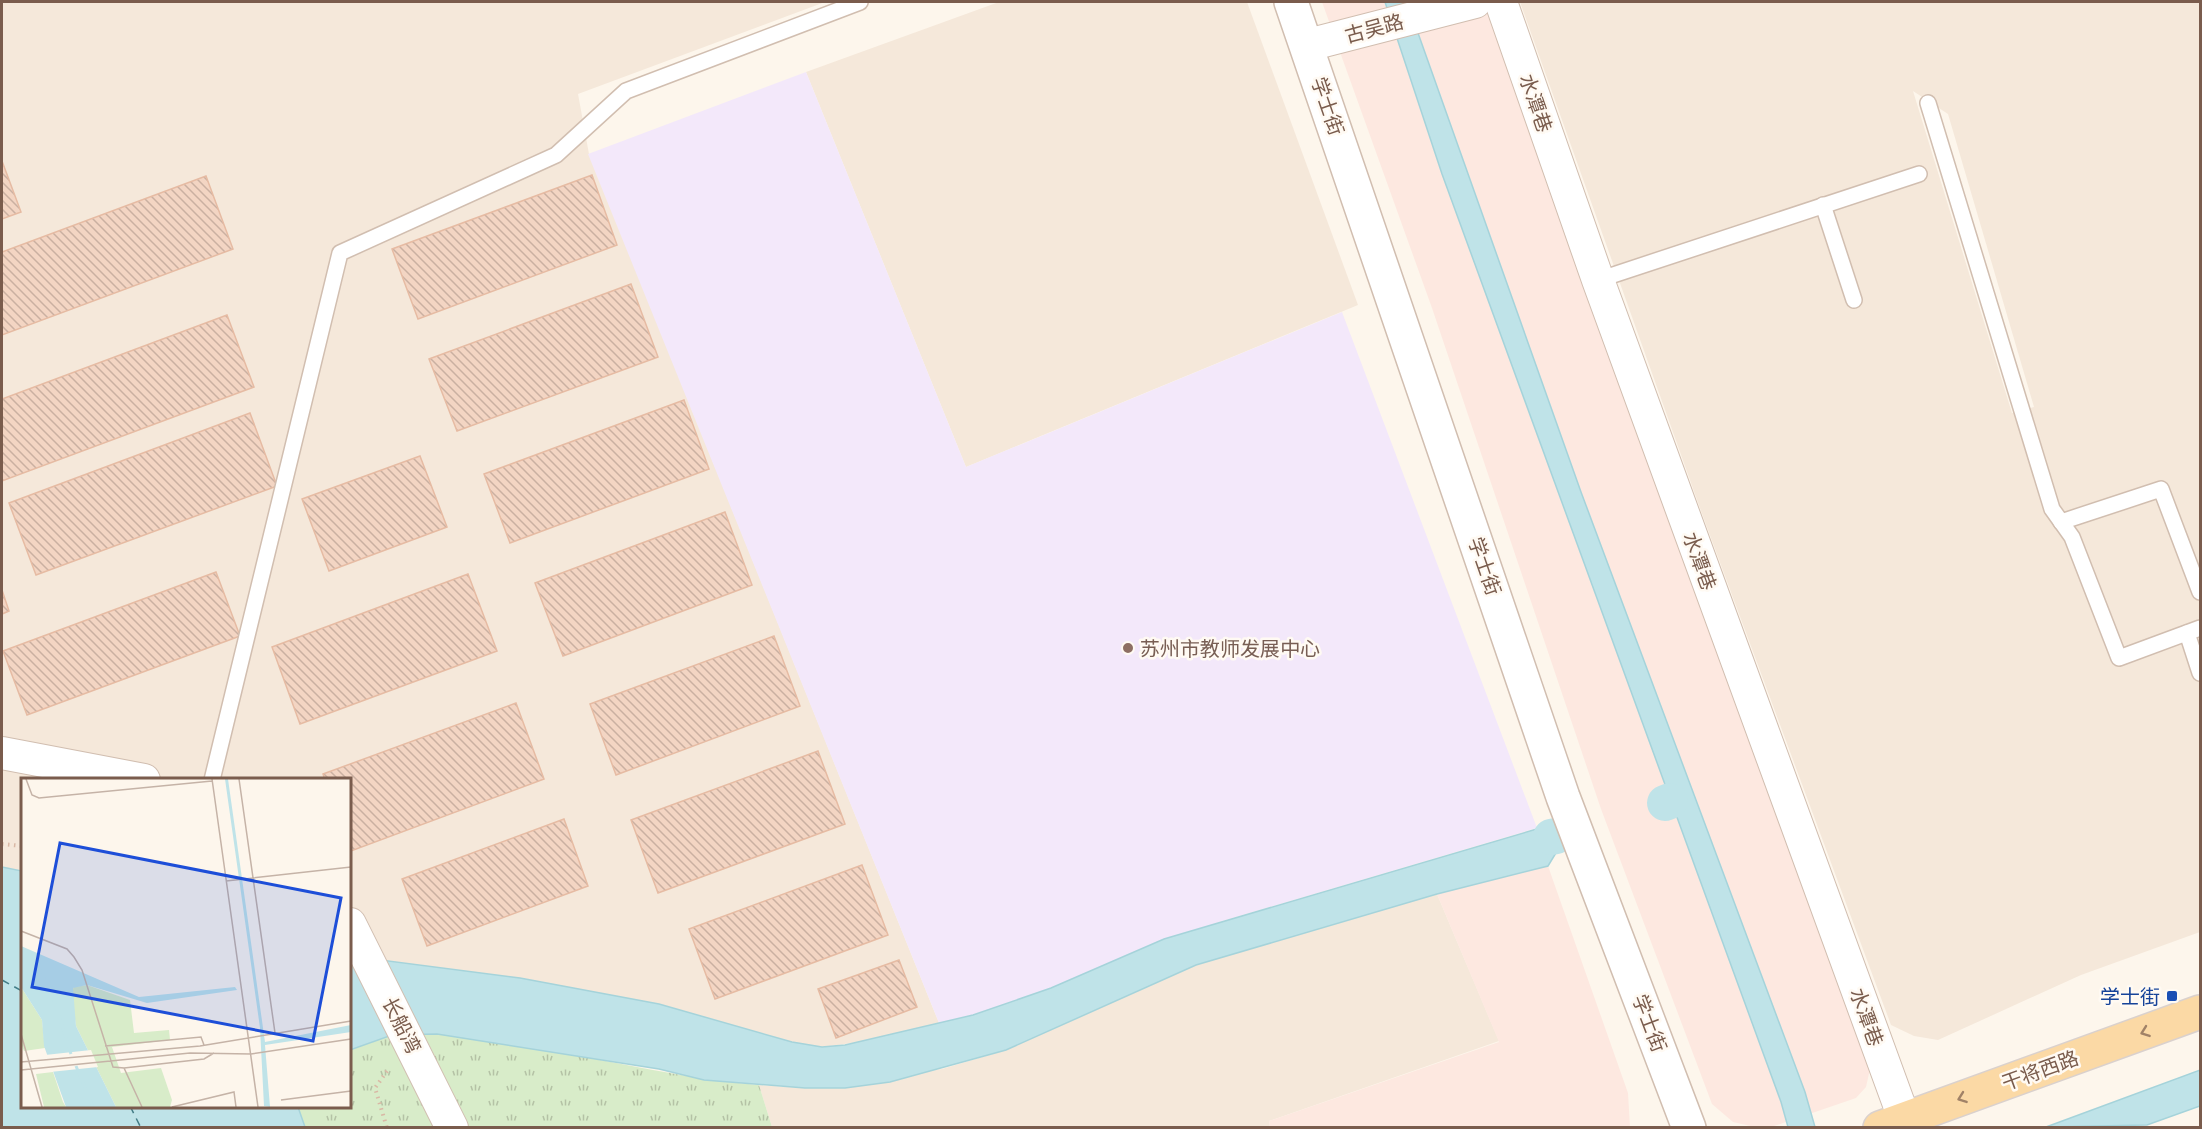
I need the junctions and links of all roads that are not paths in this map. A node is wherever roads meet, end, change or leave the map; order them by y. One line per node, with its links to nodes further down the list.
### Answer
1 (860, 2): 17 (lane)
2 (1291, 2): 5 (street, 学士街)
3 (1475, 2): 5 (street, 古吴路)
4 (1501, 2): 9 (street, 水潭巷)
5 (1308, 45): 22 (street, 学士街)
6 (1928, 103): 11 (lane)
7 (1919, 174): 8 (lane)
8 (1823, 205): 9 (lane); 10 (lane)
9 (1598, 280): 20 (street, 水潭巷)
10 (1854, 300)
11 (2061, 522): 12 (lane); 13 (lane)
12 (2200, 592)
13 (2194, 631): 14 (lane)
14 (2200, 673)
15 (2, 753): 16 (street)
16 (133, 778)
17 (212, 778)
18 (351, 926): 21 (street, 长船湾)
19 (2200, 1012): 20 (main road, 干将西路, one-way to 20)
20 (1892, 1123)
21 (452, 1128)
22 (1689, 1128)

